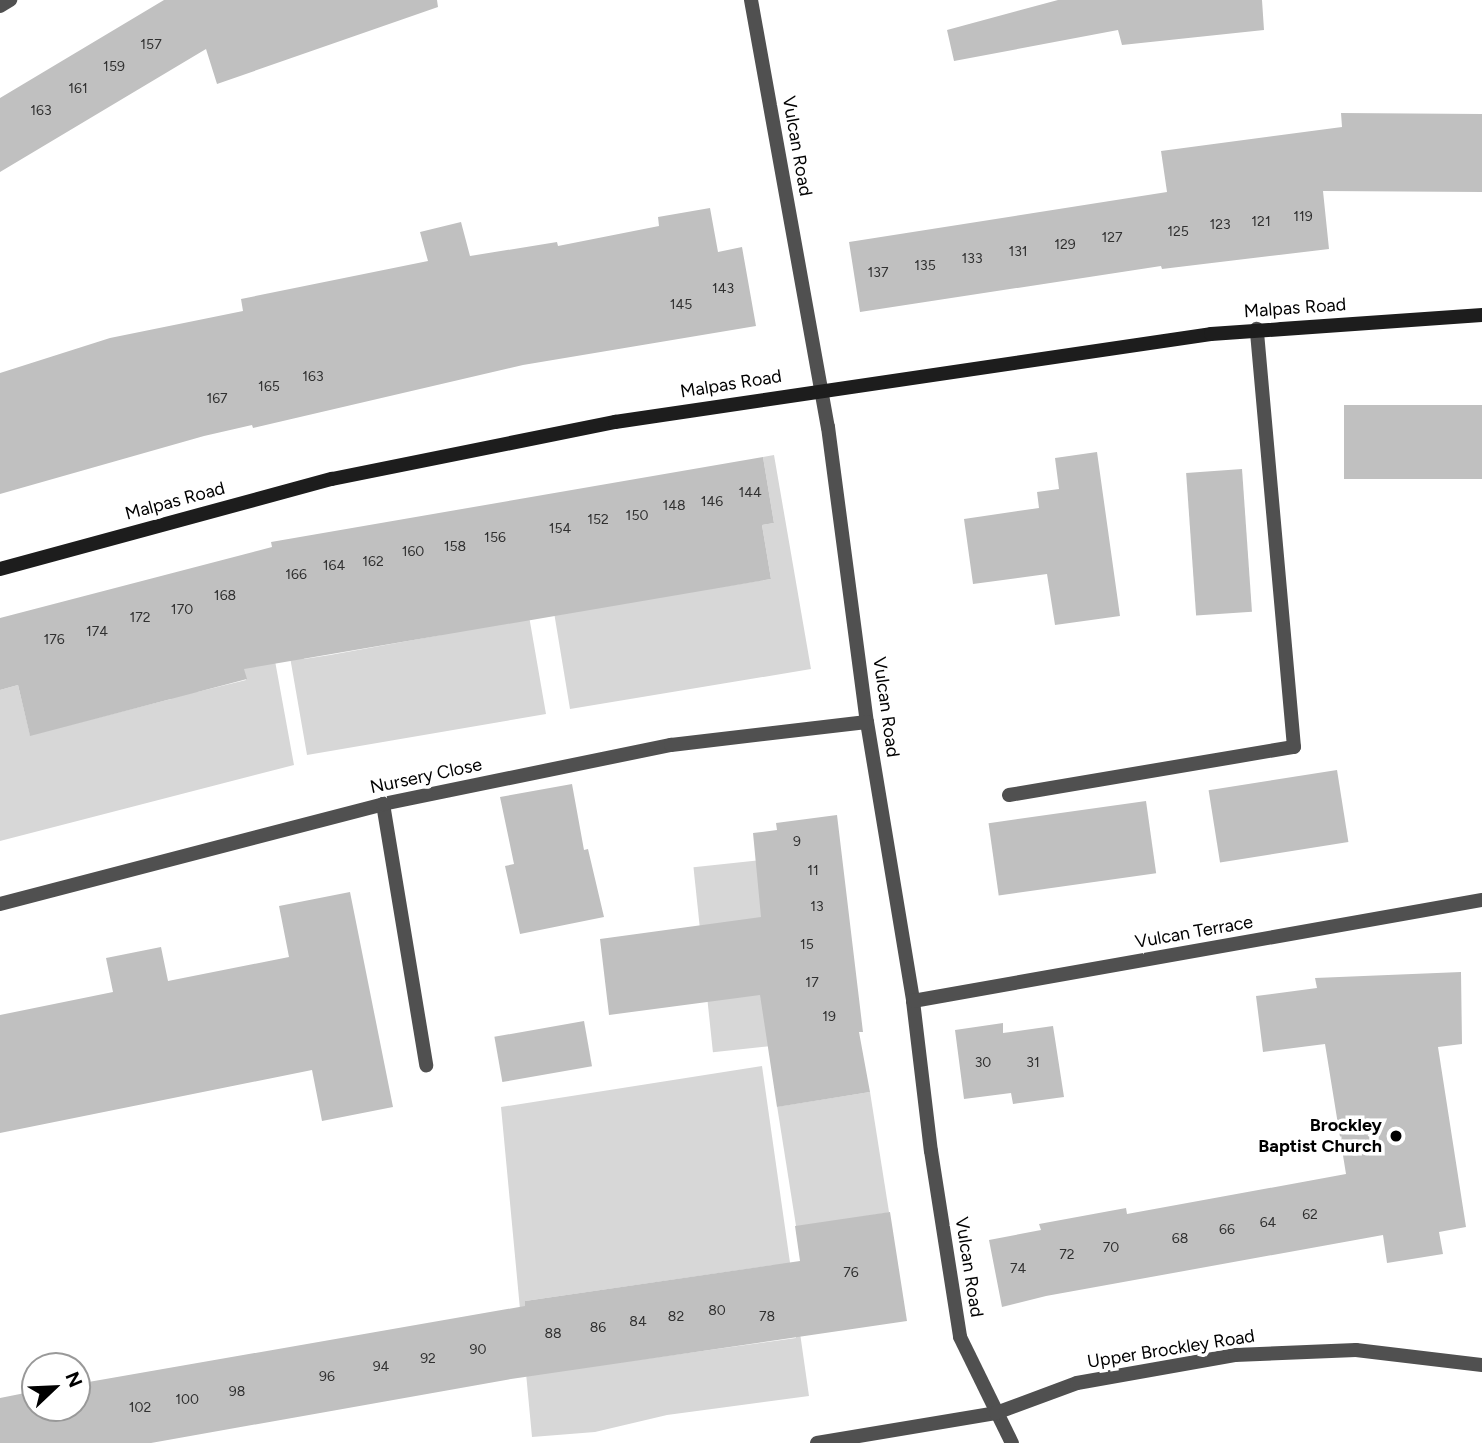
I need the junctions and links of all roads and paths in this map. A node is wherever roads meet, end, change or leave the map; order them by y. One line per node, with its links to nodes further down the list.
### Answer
1 (10, 0): 3 (street)
2 (751, 0): 6 (street, Vulcan Road)
3 (0, 6)
4 (1482, 315): 5 (main road, Malpas Road)
5 (1257, 329): 6 (main road, Malpas Road); 9 (street)
6 (821, 389): 7 (main road, Malpas Road); 8 (street, Vulcan Road)
7 (0, 569)
8 (867, 722): 10 (street, Nursery Close); 13 (street, Vulcan Road)
9 (1009, 795)
10 (383, 804): 12 (street, Nursery Close); 14 (street)
11 (1482, 900): 13 (street, Vulcan Terrace)
12 (0, 904)
13 (913, 1001): 16 (street, Vulcan Road)
14 (426, 1065)
15 (1482, 1365): 16 (street, Upper Brockley Road)
16 (996, 1413): 17 (street, Upper Brockley Road); 18 (street)
17 (817, 1443)
18 (1012, 1443)

